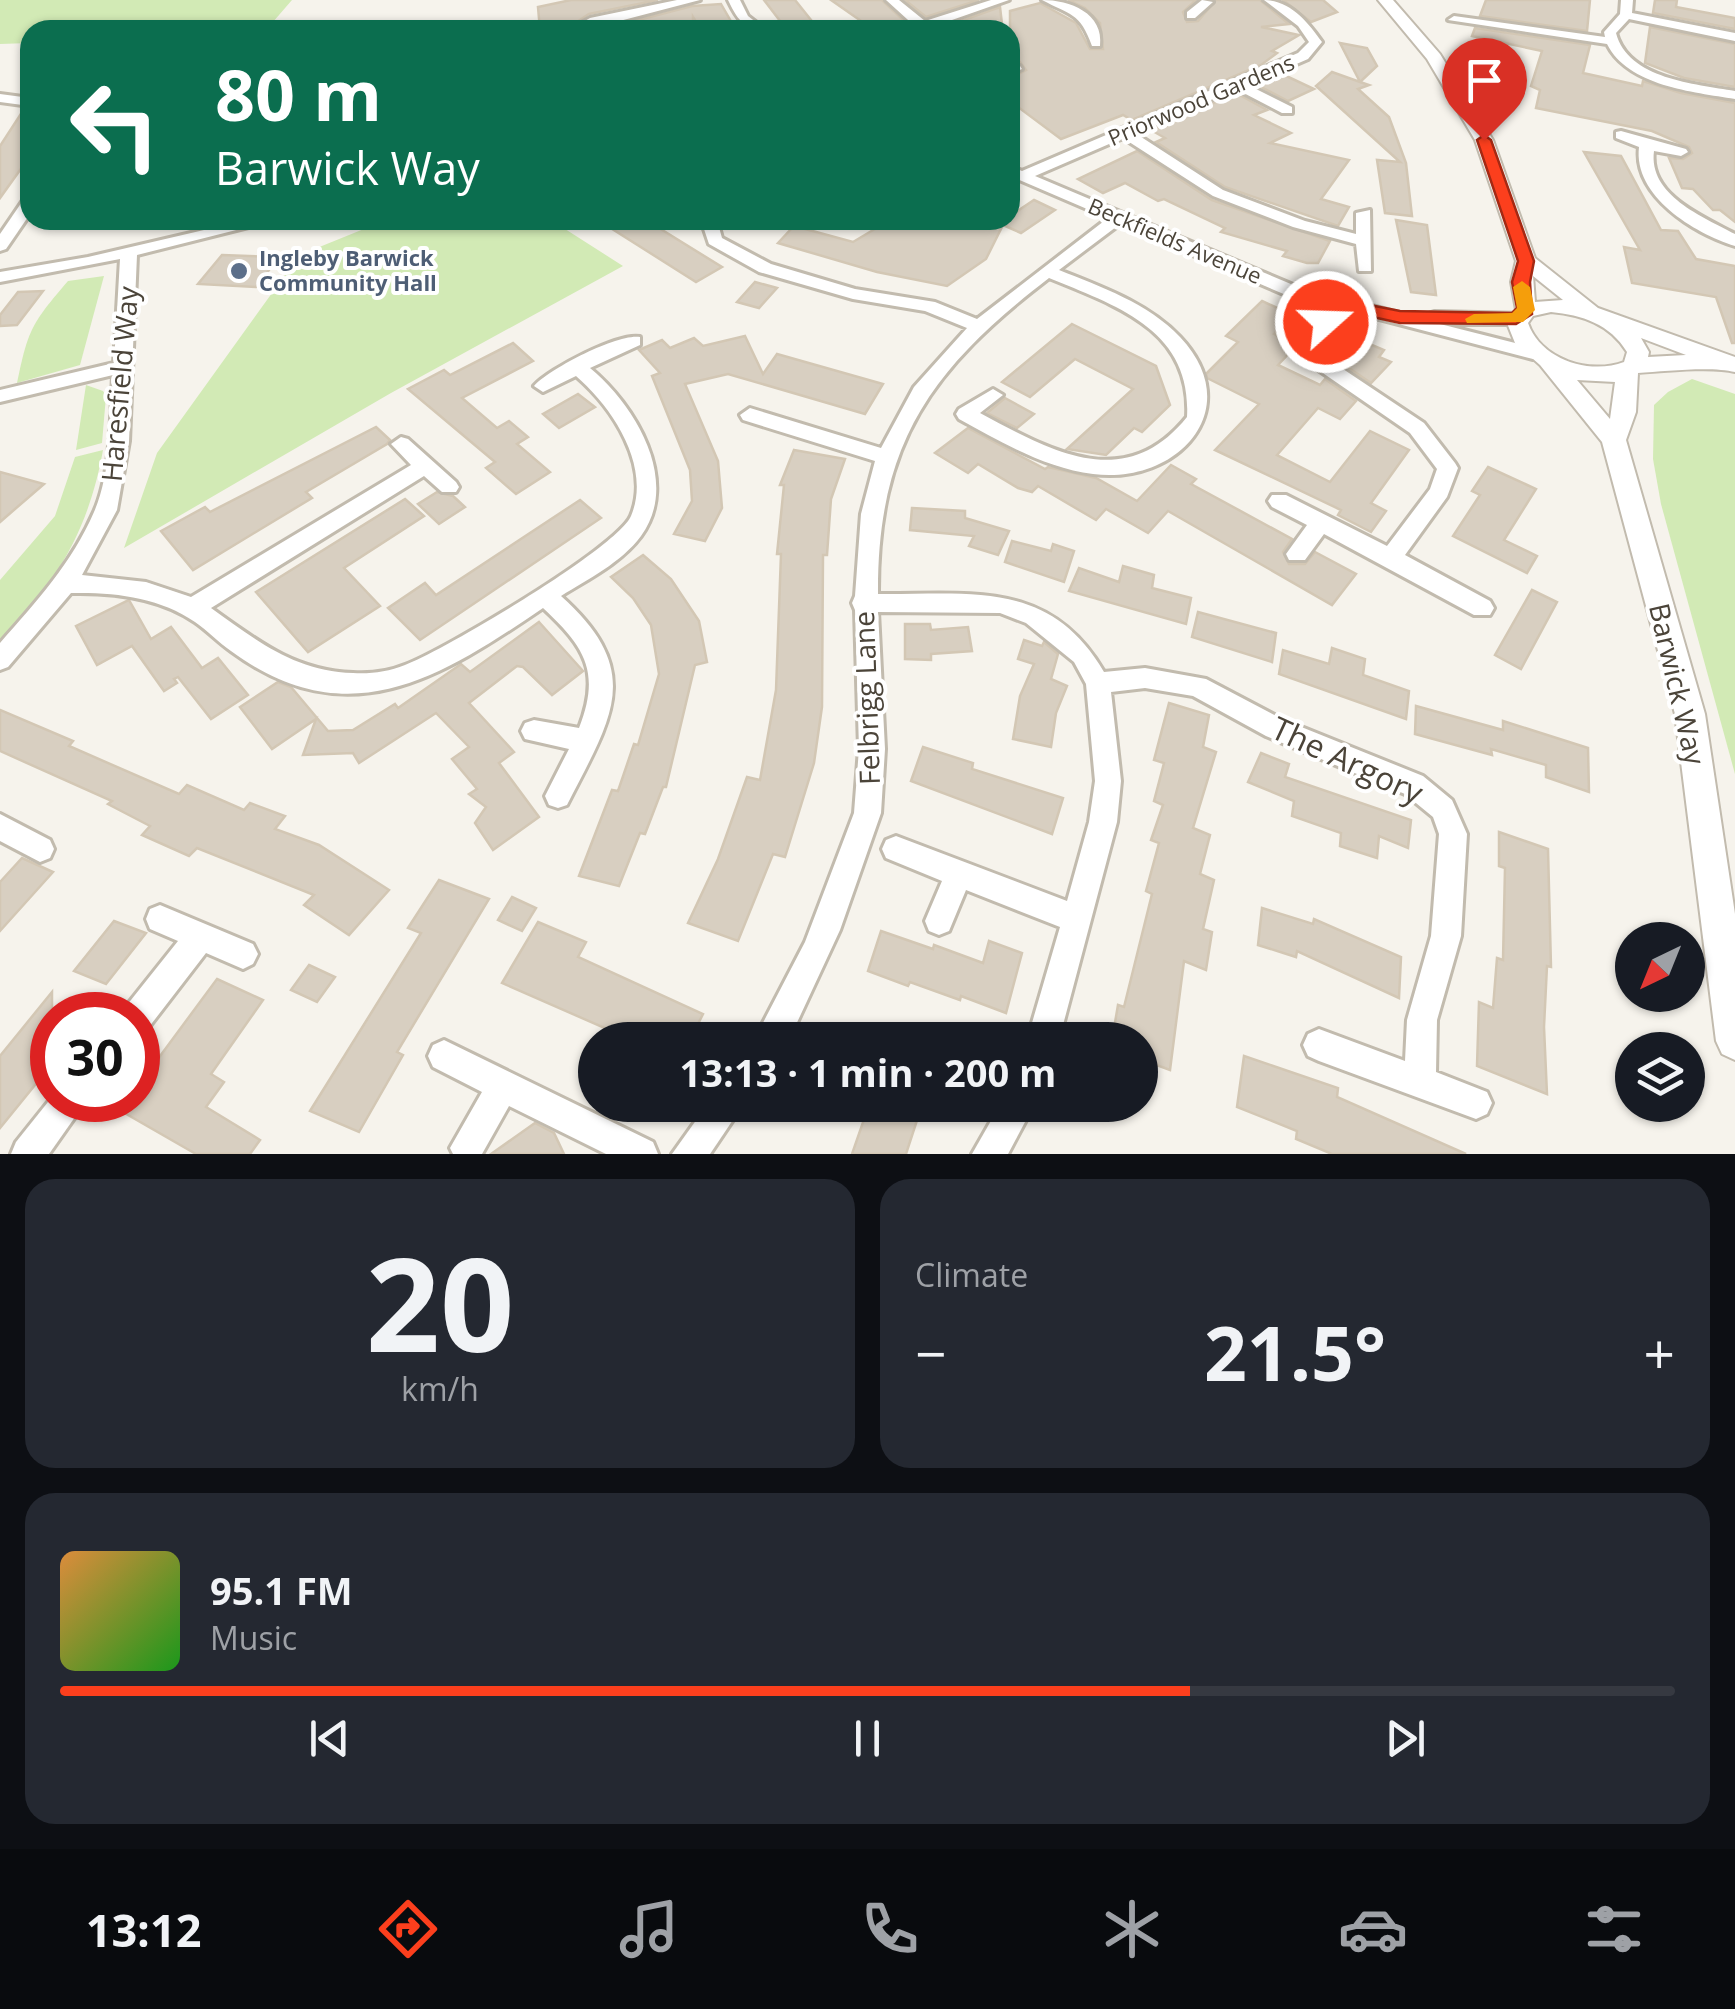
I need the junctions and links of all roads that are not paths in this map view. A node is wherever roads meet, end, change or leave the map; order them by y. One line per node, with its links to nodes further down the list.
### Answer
1 (694, 0): 11 (street)
2 (892, 0): 12 (street)
3 (1003, 0): 13 (street)
4 (1048, 0): 15 (street)
5 (1270, 0): 18 (street, Priorwood Gardens)
6 (1384, 0): 36 (street)
7 (1627, 0): 10 (street)
8 (1210, 1): 9 (street)
9 (1191, 15)
10 (1626, 16): 16 (street); 17 (street)
11 (599, 20)
12 (916, 20)
13 (947, 20)
14 (1454, 20): 17 (street)
15 (1099, 35)
16 (1735, 36)
17 (1610, 42): 19 (street)
18 (1240, 86): 20 (street); 21 (street, Priorwood Gardens)
19 (1735, 95)
20 (1286, 110)
21 (1125, 133): 25 (street, Priorwood Gardens); 32 (street)
22 (1621, 135): 23 (street)
23 (1647, 145): 24 (street); 34 (street)
24 (1680, 152)
25 (1020, 172)
26 (1020, 176): 29 (street, Beckfields Avenue)
27 (1364, 213): 32 (street)
28 (20, 217): 33 (street)
29 (1118, 218): 38 (street, Felbrigg Lane); 40 (street, Beckfields Avenue)
30 (226, 230): 35 (street)
31 (712, 230): 44 (street)
32 (1364, 241): 37 (street)
33 (0, 246)
34 (1730, 246)
35 (130, 253): 39 (street); 48 (street, Haresfield Way)
36 (1526, 261): 41 (street); 42 (street)
37 (1365, 268)
38 (1047, 270): 44 (street, Felbrigg Lane); 54 (street)
39 (0, 277)
40 (1335, 303): 43 (street, Beckfields Avenue); 65 (street)
41 (1521, 314): 42 (street); 43 (street, Beckfields Avenue); 46 (street, Barwick Way)
42 (1600, 316): 47 (street); 50 (street)
43 (1400, 317): 46 (street, Beckfields Avenue)
44 (977, 325): 59 (street, Felbrigg Lane)
45 (634, 341): 49 (street)
46 (1542, 358): 50 (street); 57 (street, Barwick Way)
47 (1735, 365): 50 (street)
48 (123, 366): 53 (street); 66 (street, Haresfield Way)
49 (577, 367): 51 (street); 67 (street)
50 (1631, 369): 57 (street, Barwick Way)
51 (543, 386)
52 (993, 395): 54 (street)
53 (0, 396)
54 (966, 414): 56 (street)
55 (750, 415): 59 (street)
56 (947, 429)
57 (1614, 440): 83 (street, Barwick Way)
58 (401, 444): 60 (street)
59 (885, 457): 68 (street, Felbrigg Lane)
60 (425, 466): 61 (street); 69 (street)
61 (448, 487)
62 (1279, 501): 63 (street)
63 (1320, 524): 64 (street); 65 (street)
64 (1297, 554)
65 (1391, 558): 70 (street)
66 (65, 584): 69 (street); 71 (street, Haresfield Way)
67 (544, 595): 69 (street); 74 (street)
68 (864, 602): 72 (street); 87 (street, Felbrigg Lane)
69 (192, 608)
70 (1482, 608)
71 (0, 660)
72 (1098, 682): 81 (street); 92 (street, The Argory)
73 (534, 732): 74 (street)
74 (585, 741): 75 (street)
75 (558, 796)
76 (0, 828): 77 (street)
77 (40, 848)
78 (896, 849): 79 (street)
79 (960, 872): 81 (street); 82 (street)
80 (160, 919): 84 (street)
81 (1078, 920): 88 (street)
82 (939, 921)
83 (1728, 934): 89 (street, Barwick Way)
84 (201, 936): 85 (street); 86 (street)
85 (243, 954)
86 (157, 992)
87 (780, 1022)
88 (1048, 1022)
89 (1735, 1041)
90 (1319, 1045): 92 (street)
91 (444, 1056): 93 (street)
92 (1420, 1082): 94 (street)
93 (504, 1084): 98 (street); 100 (street)
94 (1476, 1103)
95 (53, 1122): 99 (street)
96 (714, 1122): 101 (street)
97 (1008, 1122): 102 (street)
98 (467, 1148)
99 (28, 1154)
100 (641, 1154)
101 (689, 1154)
102 (989, 1154)

